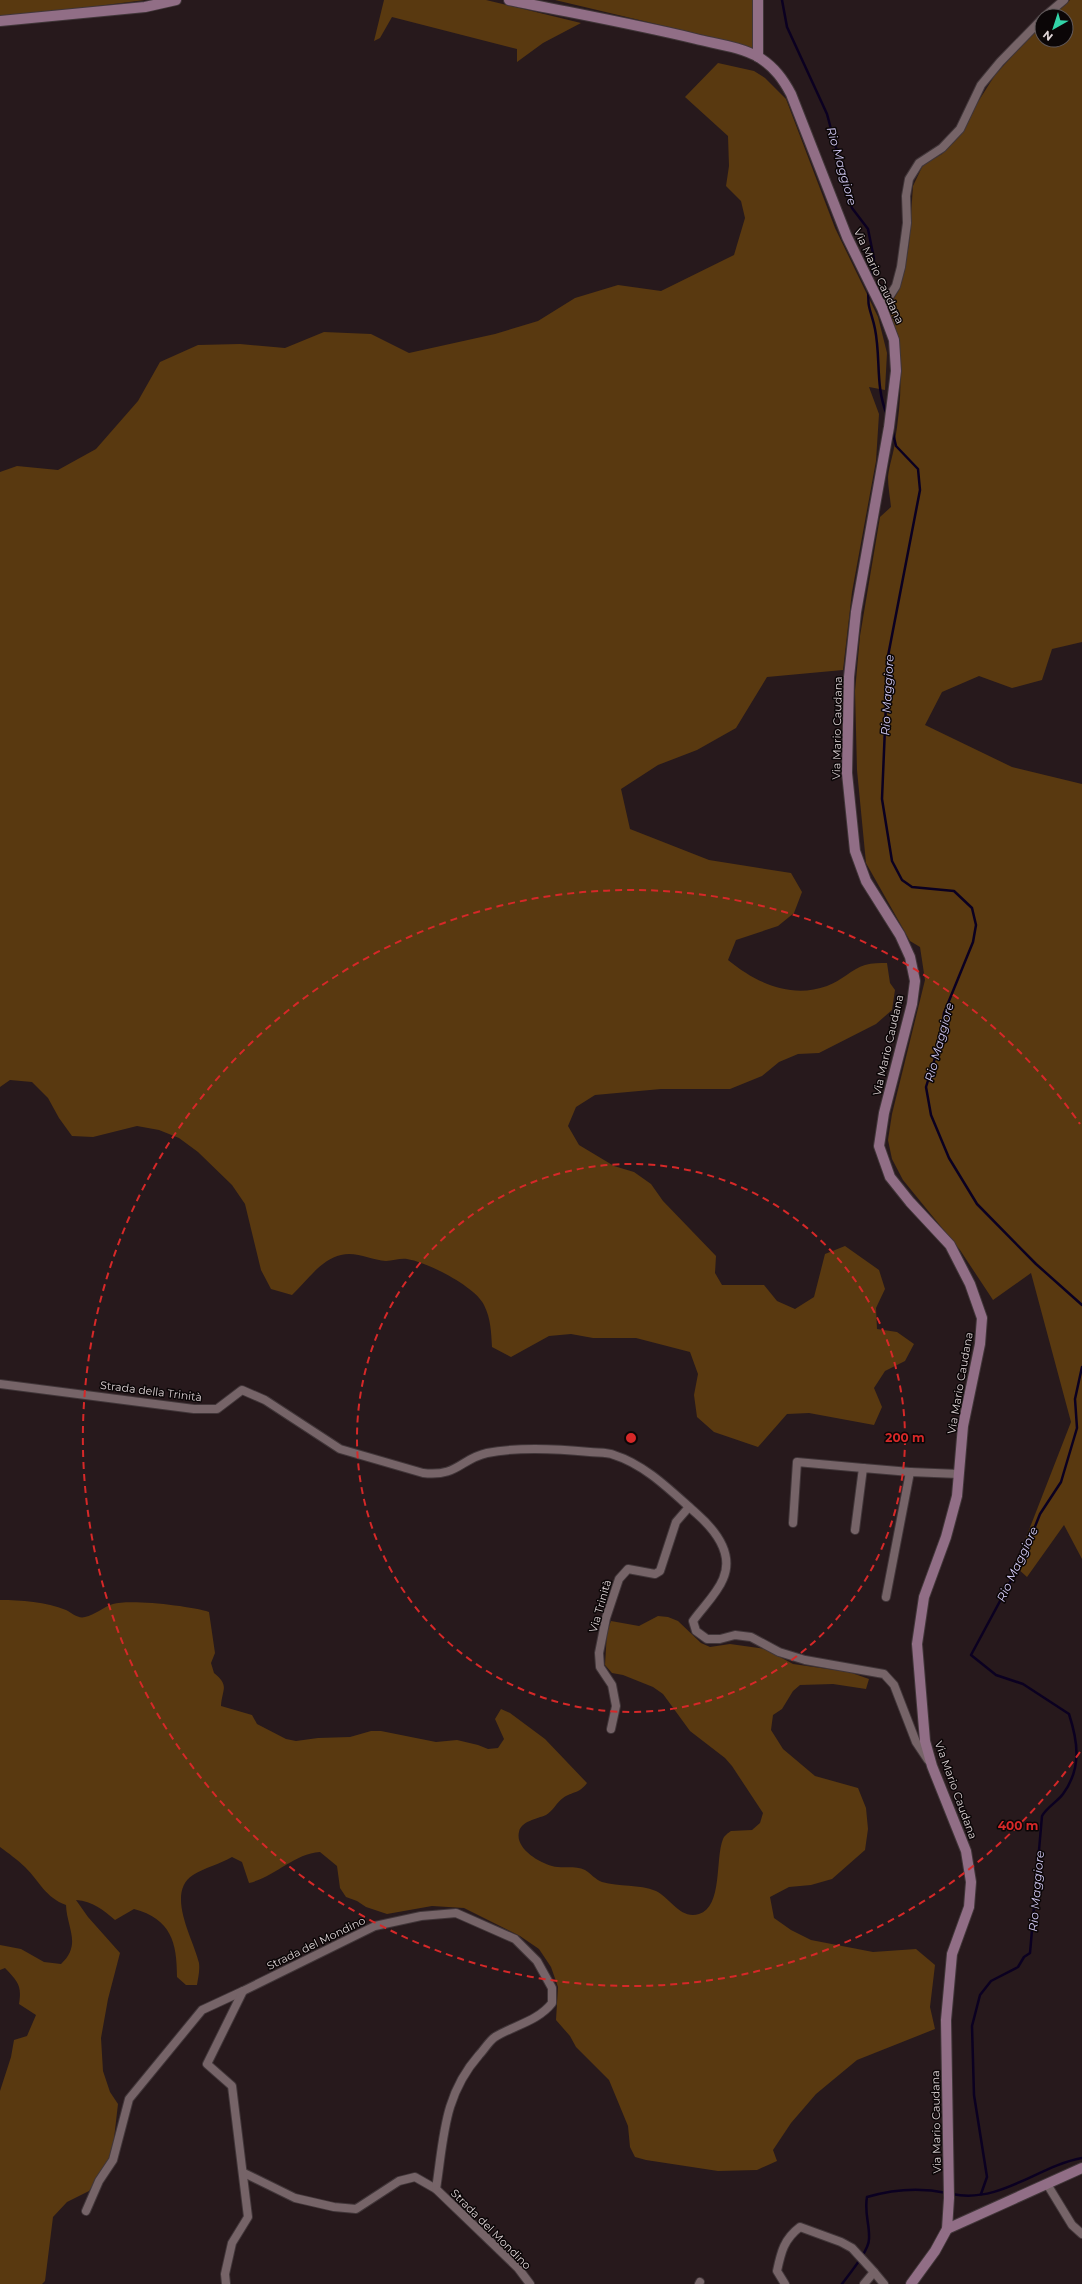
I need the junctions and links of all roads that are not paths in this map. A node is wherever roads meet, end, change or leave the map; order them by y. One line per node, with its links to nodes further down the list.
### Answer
1 (176, 0): 6 (main road)
2 (509, 0): 8 (main road, Via Mario Caudana)
3 (758, 0): 8 (main road)
4 (1064, 0): 5 (street)
5 (1054, 8)
6 (0, 21)
7 (1034, 27): 9 (street)
8 (758, 57): 9 (main road, Via Mario Caudana)
9 (882, 308): 13 (main road, Via Mario Caudana)
10 (0, 1384): 14 (street, Strada della Trinità)
11 (863, 1468): 12 (street); 15 (street); 16 (street)
12 (910, 1472): 13 (street); 17 (street)
13 (959, 1474): 19 (main road, Via Mario Caudana)
14 (689, 1507): 18 (street, Via Trinità); 19 (street, Strada della Trinità)
15 (793, 1523)
16 (855, 1530)
17 (886, 1597)
18 (611, 1729)
19 (932, 1766): 26 (main road, Via Mario Caudana)
20 (243, 1991): 22 (street); 24 (street, Strada del Mondino); 25 (street, Strada del Mondino)
21 (1082, 2169): 23 (main road)
22 (244, 2173): 24 (street, Strada del Mondino); 29 (street)
23 (1047, 2184): 26 (main road); 27 (street)
24 (436, 2189): 30 (street, Strada del Mondino)
25 (86, 2211)
26 (947, 2229): 34 (main road, Via Mario Caudana)
27 (1082, 2234)
28 (874, 2272): 31 (street); 32 (street); 33 (street)
29 (226, 2284)
30 (530, 2284)
31 (785, 2284)
32 (864, 2284)
33 (884, 2284)
34 (911, 2284)

